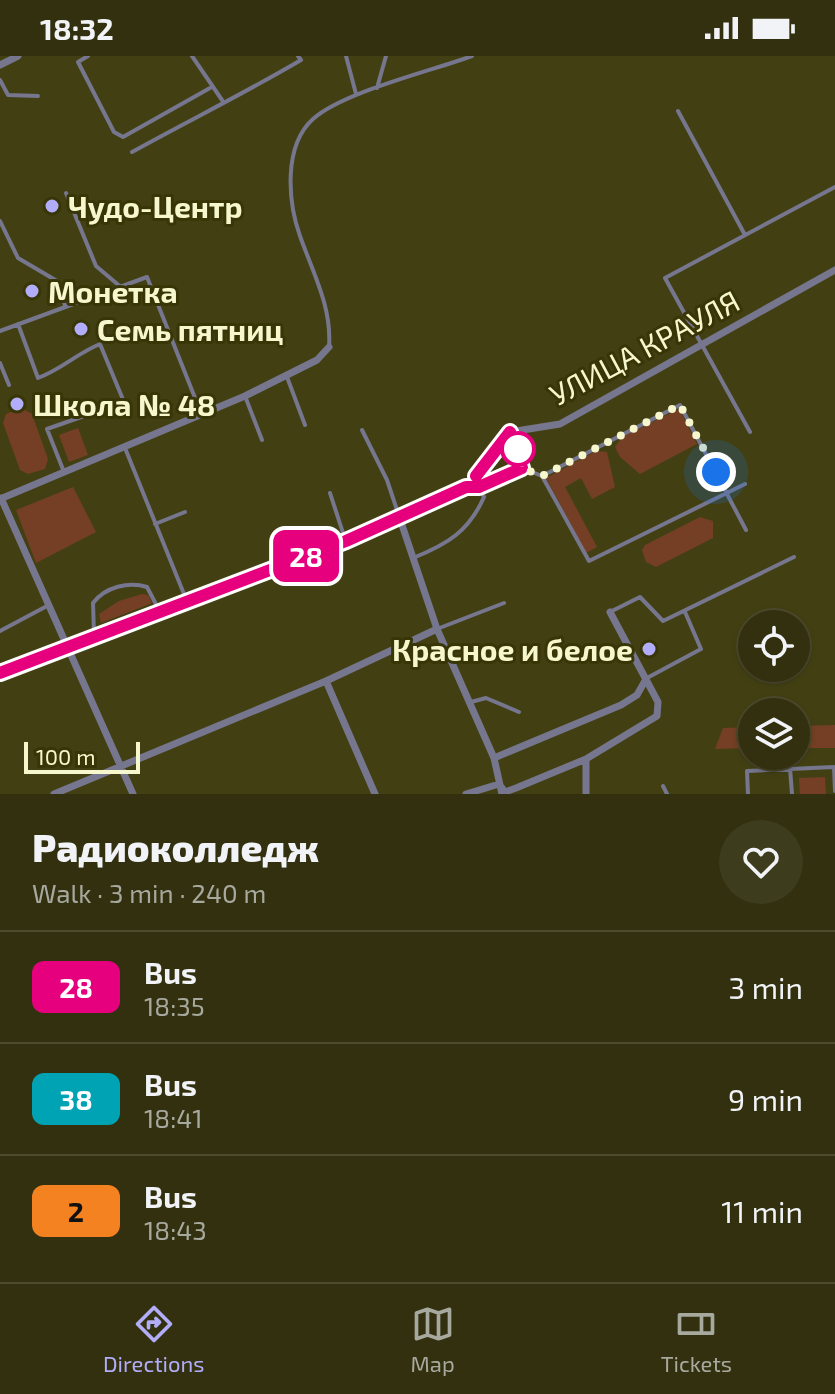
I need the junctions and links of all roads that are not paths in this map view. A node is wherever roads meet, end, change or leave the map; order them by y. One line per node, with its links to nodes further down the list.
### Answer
1 (18, 56): 8 (street)
2 (88, 56): 10 (lane)
3 (192, 56): 10 (lane)
4 (298, 56): 14 (lane)
5 (346, 56): 12 (lane)
6 (386, 56): 11 (lane)
7 (472, 56): 11 (lane)
8 (0, 65)
9 (0, 80): 13 (lane)
10 (210, 88): 14 (lane)
11 (376, 89): 12 (lane)
12 (356, 94): 27 (lane)
13 (38, 96)
14 (222, 101): 16 (lane)
15 (678, 111): 20 (lane)
16 (132, 152)
17 (835, 187): 20 (lane)
18 (66, 193): 22 (lane)
19 (0, 221): 23 (lane)
20 (745, 235): 26 (lane)
21 (835, 270): 26 (street, УЛИЦА КРАУЛЯ)
22 (122, 288): 23 (lane); 32 (lane)
23 (65, 305): 24 (lane)
24 (18, 324): 25 (lane); 40 (lane)
25 (0, 331)
26 (702, 345): 35 (street, УЛИЦА КРАУЛЯ); 36 (lane)
27 (329, 347): 29 (street)
28 (0, 363): 30 (lane)
29 (287, 377): 31 (street); 33 (lane)
30 (9, 385)
31 (245, 396): 32 (street); 37 (lane)
32 (202, 415): 38 (street)
33 (305, 425)
34 (362, 430): 49 (lane)
35 (510, 432): 39 (lane); 43 (street)
36 (750, 432)
37 (262, 440)
38 (125, 448): 40 (street); 50 (lane)
39 (522, 468): 41 (lane); 44 (lane)
40 (64, 472): 47 (street)
41 (542, 476): 46 (lane); 46 (lane)
42 (745, 484): 46 (lane)
43 (466, 487): 44 (lane); 49 (street)
44 (479, 487): 54 (lane)
45 (330, 493): 52 (lane)
46 (726, 493): 51 (lane)
47 (0, 498): 57 (street)
48 (185, 512): 50 (lane)
49 (400, 519): 52 (street); 54 (street)
50 (155, 524): 55 (lane)
51 (746, 530)
52 (346, 541): 55 (street)
53 (794, 557): 60 (lane)
54 (413, 558): 61 (street)
55 (187, 602): 58 (street)
56 (504, 603): 61 (lane)
57 (47, 606): 62 (lane); 64 (street)
58 (160, 612): 63 (street); 63 (lane)
59 (610, 612): 60 (lane); 66 (street)
60 (685, 612): 66 (lane)
61 (437, 629): 67 (street); 68 (street)
62 (0, 631)
63 (95, 635): 64 (street)
64 (67, 646): 65 (street); 72 (street)
65 (0, 673)
66 (646, 679): 70 (street); 71 (street)
67 (326, 681): 72 (street); 81 (street)
68 (471, 702): 69 (lane); 70 (street)
69 (519, 712)
70 (494, 758): 76 (street)
71 (586, 759): 76 (street); 84 (street)
72 (121, 765): 79 (street); 80 (street)
73 (810, 768): 78 (lane)
74 (761, 770): 86 (lane)
75 (790, 770): 87 (lane)
76 (499, 784): 82 (street); 83 (street)
77 (663, 786): 85 (lane)
78 (835, 791)
79 (54, 794)
80 (133, 794)
81 (375, 794)
82 (466, 794)
83 (502, 794)
84 (586, 794)
85 (667, 794)
86 (748, 794)
87 (792, 794)

